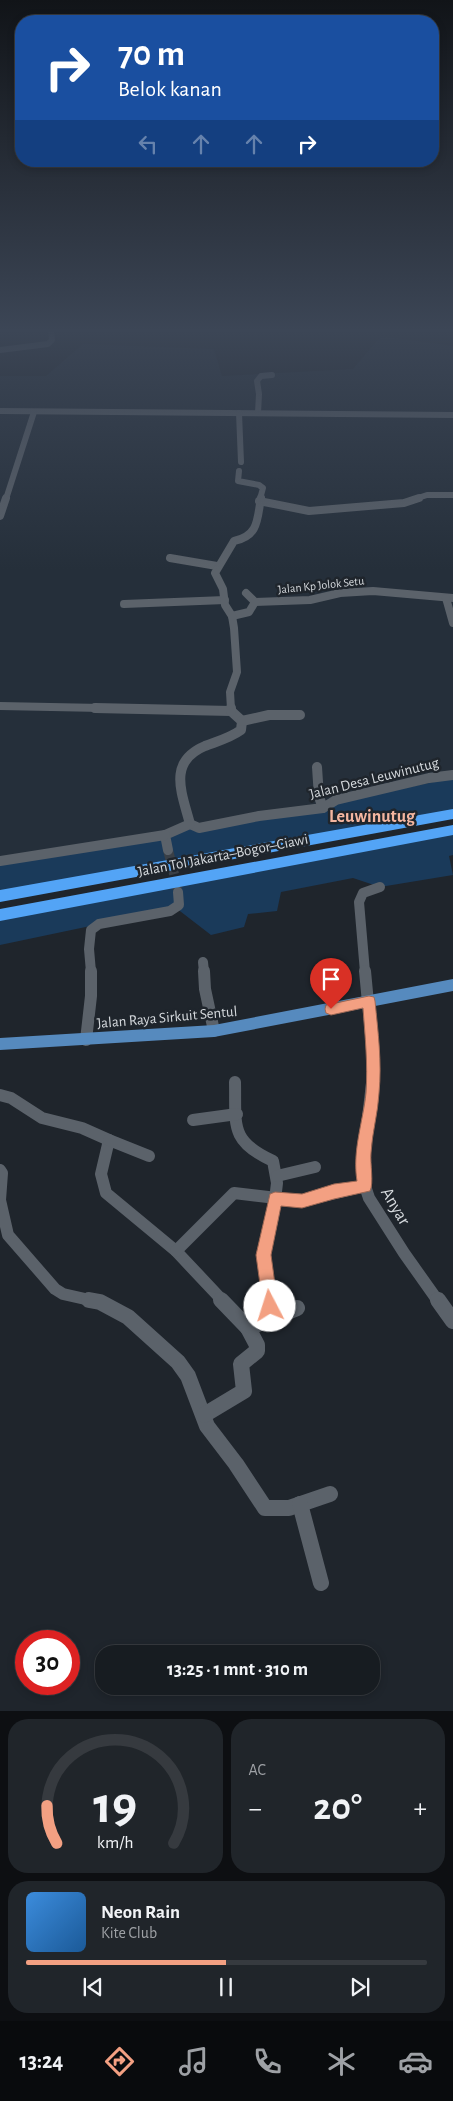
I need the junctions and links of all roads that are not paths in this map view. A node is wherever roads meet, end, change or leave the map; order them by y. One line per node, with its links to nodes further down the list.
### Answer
1 (258, 410): 5 (street)
2 (0, 411): 3 (street)
3 (34, 412): 4 (street); 11 (street)
4 (239, 412): 5 (street); 7 (street)
5 (258, 413): 6 (street)
6 (453, 415)
7 (241, 462)
8 (239, 471): 10 (street)
9 (453, 495): 10 (street)
10 (259, 501): 13 (street)
11 (0, 516)
12 (170, 558): 13 (street)
13 (217, 566): 17 (street)
14 (171, 593): 18 (street)
15 (246, 593): 19 (street)
16 (449, 598): 19 (street, Jalan Kp Jolok Setu); 22 (street)
17 (225, 600): 18 (street); 21 (street)
18 (171, 602): 20 (street)
19 (254, 602): 21 (street)
20 (124, 604)
21 (232, 616): 24 (street)
22 (453, 623)
23 (0, 706): 24 (street)
24 (231, 712): 26 (street)
25 (300, 715): 26 (street)
26 (242, 721): 31 (street)
27 (317, 767): 29 (street)
28 (453, 775): 29 (street, Jalan Desa Leuwinutug)
29 (323, 808): 31 (street, Jalan Desa Leuwinutug)
30 (453, 814): 38 (highway, Jalan Tol Jakarta–Bogor–Ciawi)
31 (190, 824): 33 (street)
32 (453, 830): 39 (highway, Jalan Tol Jakarta–Bogor–Ciawi)
33 (165, 834): 34 (street); 35 (street)
34 (168, 850)
35 (0, 861)
36 (380, 887): 42 (street, Anyar)
37 (178, 892): 44 (street)
38 (0, 896)
39 (0, 915)
40 (203, 962): 43 (street)
41 (453, 984): 42 (main road, Jalan Raya Sirkuit Sentul)
42 (369, 1001): 43 (main road, Jalan Raya Sirkuit Sentul); 55 (street, Anyar)
43 (214, 1031): 44 (main road, Jalan Raya Sirkuit Sentul)
44 (86, 1040): 45 (main road, Jalan Raya Sirkuit Sentul)
45 (0, 1044)
46 (235, 1082): 48 (street)
47 (0, 1094): 50 (street)
48 (237, 1114): 49 (street); 54 (street)
49 (193, 1120)
50 (109, 1140): 51 (street); 57 (street)
51 (149, 1156)
52 (315, 1167): 54 (street)
53 (0, 1170): 62 (street)
54 (276, 1176): 56 (street)
55 (365, 1186): 56 (street); 60 (street, Anyar)
56 (275, 1199): 57 (street); 58 (street)
57 (176, 1251): 61 (street)
58 (270, 1306)
59 (297, 1308): 61 (street)
60 (453, 1321)
61 (248, 1328): 62 (street)
62 (204, 1415): 64 (street)
63 (330, 1494): 64 (street)
64 (300, 1504): 65 (street)
65 (321, 1583)

